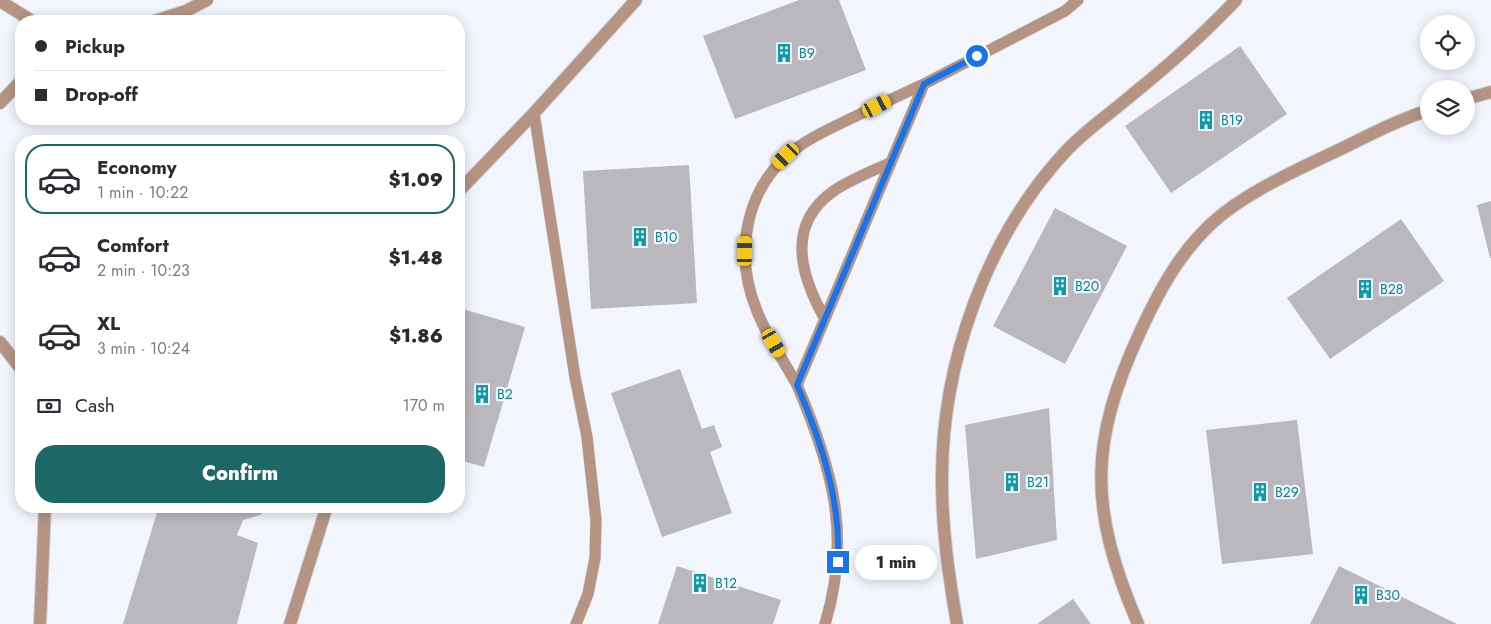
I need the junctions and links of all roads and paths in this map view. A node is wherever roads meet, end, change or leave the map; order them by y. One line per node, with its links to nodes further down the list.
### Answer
1 (207, 0): 7 (street)
2 (636, 0): 13 (street)
3 (1078, 0): 8 (lane)
4 (1236, 0): 27 (street)
5 (0, 1): 6 (street)
6 (22, 15)
7 (174, 15)
8 (924, 84): 15 (lane); 20 (lane)
9 (15, 87): 12 (street)
10 (1491, 92): 11 (street)
11 (1475, 96)
12 (0, 103)
13 (534, 113): 16 (street); 25 (lane)
14 (1420, 113): 28 (street)
15 (890, 163): 17 (lane); 17 (lane)
16 (465, 185)
17 (825, 319): 20 (lane)
18 (0, 342): 19 (street)
19 (15, 361)
20 (797, 385): 26 (lane)
21 (45, 513): 23 (street)
22 (326, 513): 24 (street)
23 (40, 624)
24 (290, 624)
25 (576, 624)
26 (825, 624)
27 (958, 624)
28 (1138, 624)

